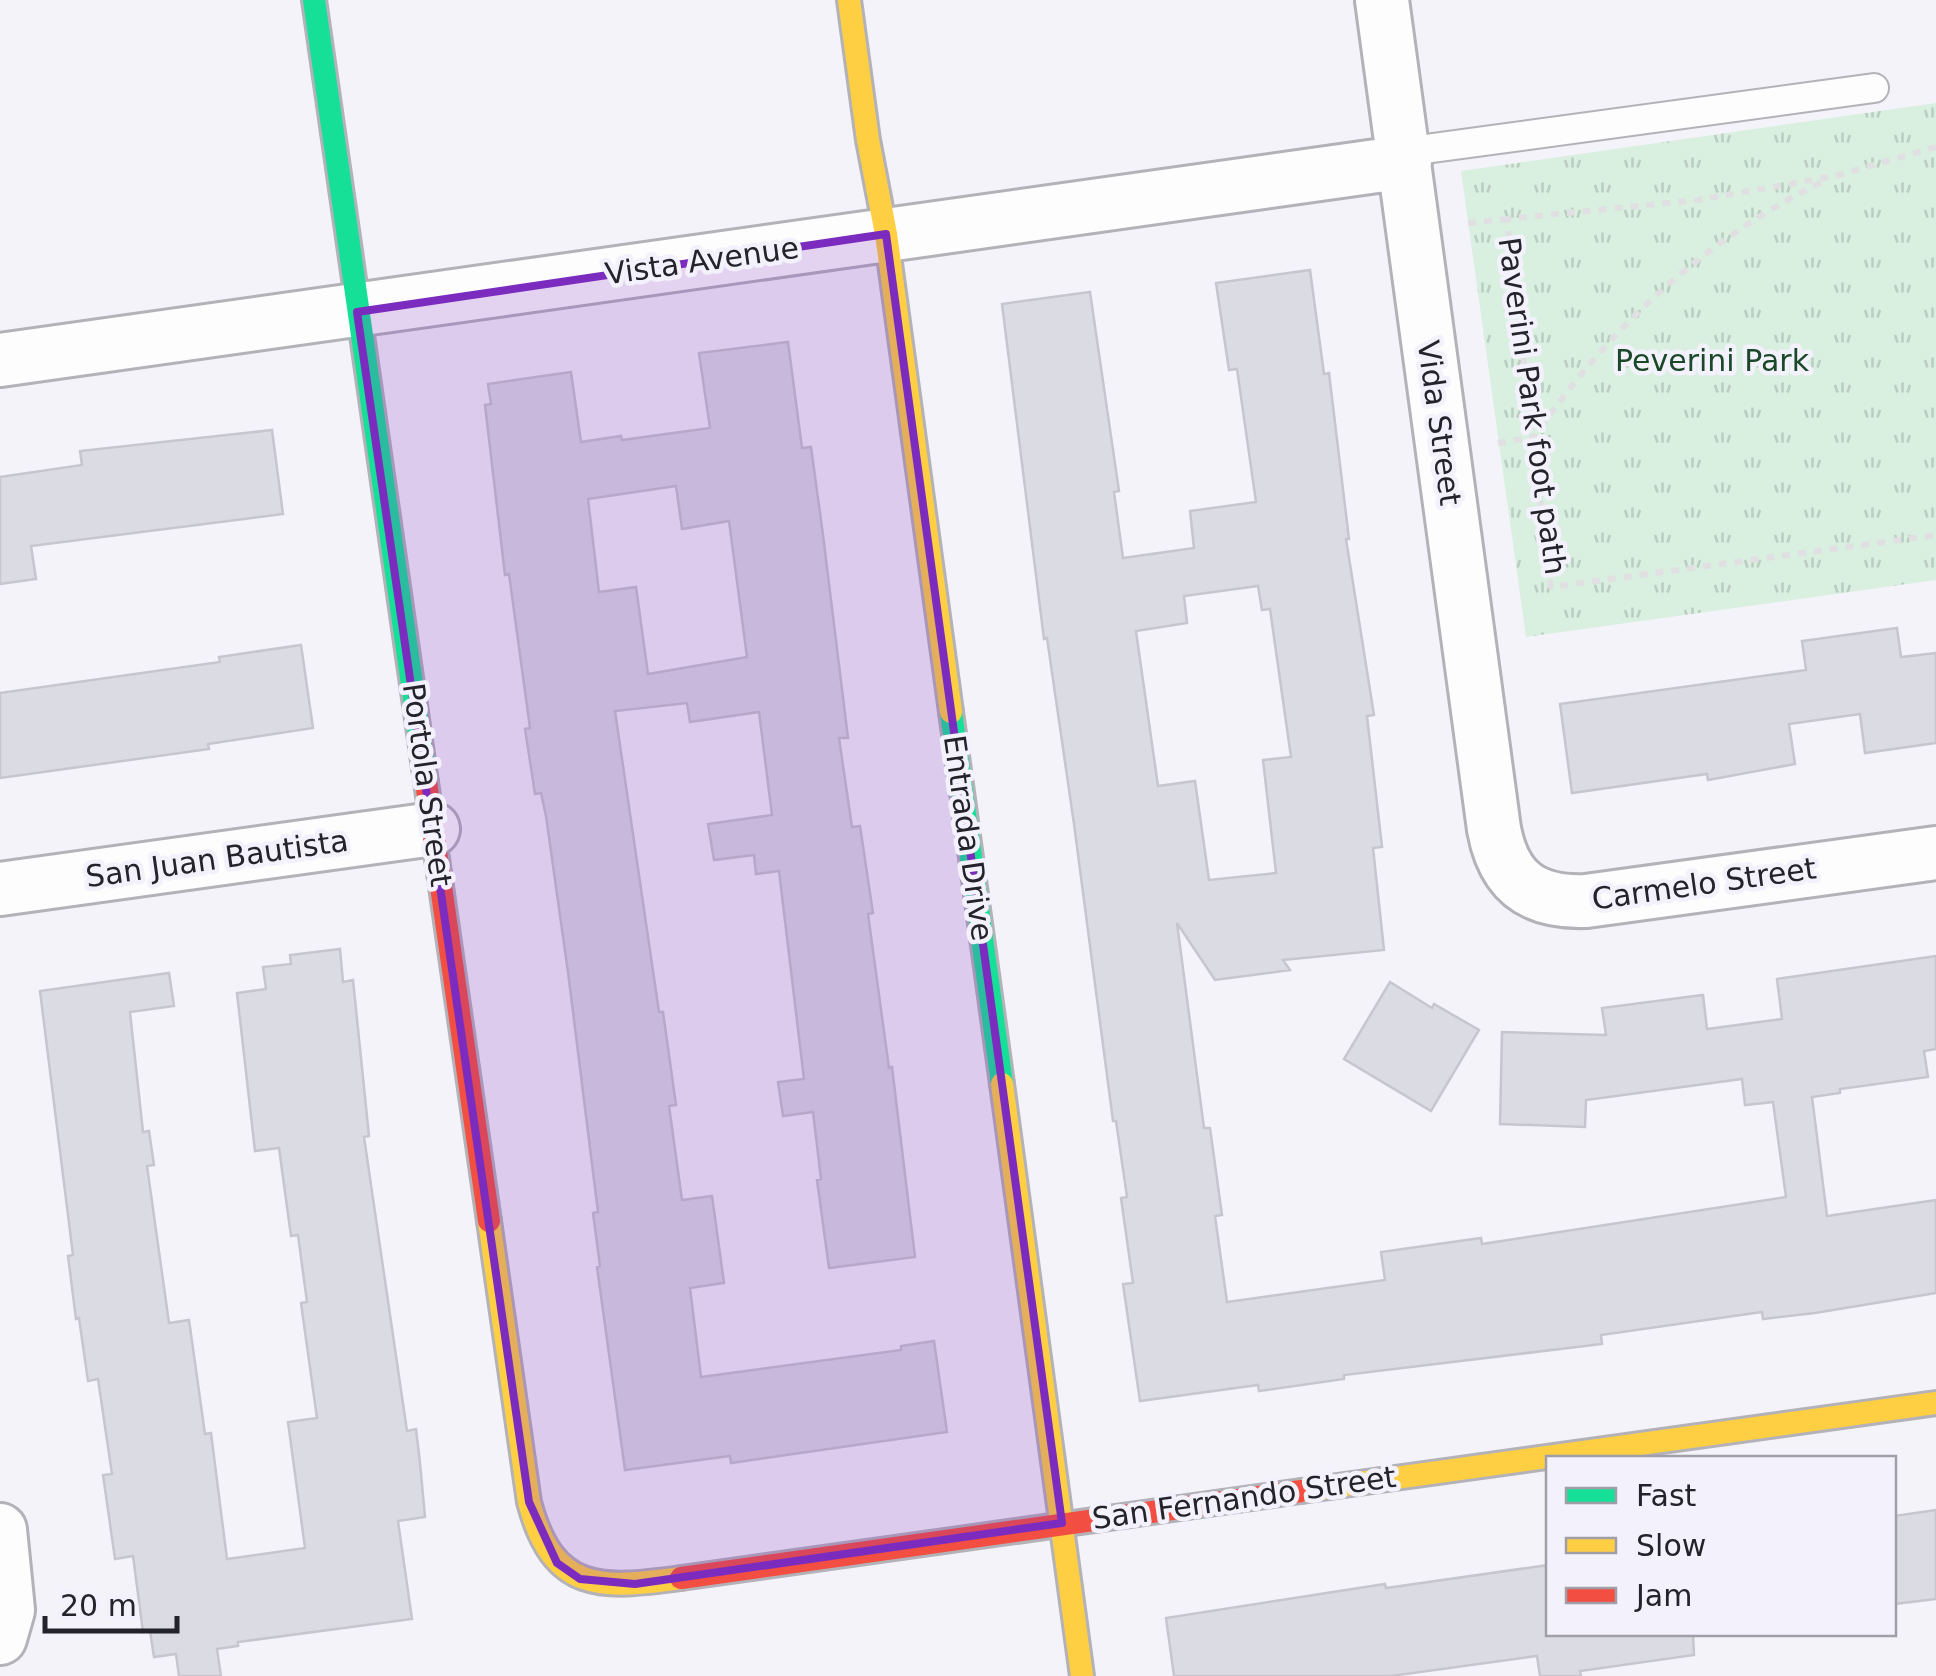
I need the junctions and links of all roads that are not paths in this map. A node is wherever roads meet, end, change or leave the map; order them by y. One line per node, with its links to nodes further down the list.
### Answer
1 (314, 0): 7 (street, Portola Street)
2 (849, 0): 6 (street, Entrada Drive)
3 (1382, 0): 5 (street, Vida Street)
4 (1874, 88): 5 (lane)
5 (1404, 157): 6 (street, Vista Avenue); 10 (street, Vida Street)
6 (886, 234): 7 (street, Vista Avenue); 16 (street, Entrada Drive)
7 (357, 312): 8 (street, Vista Avenue); 9 (street, Portola Street)
8 (0, 360)
9 (433, 829): 12 (street, San Juan Bautista); 18 (street, Portola Street)
10 (1497, 845): 11 (street, Carmelo Street)
11 (1936, 853)
12 (0, 889)
13 (1936, 1403): 14 (street, San Fernando Street)
14 (1550, 1456)
15 (1546, 1457): 16 (street, San Fernando Street)
16 (1062, 1523): 18 (street, San Fernando Street); 20 (street, Entrada Drive)
17 (0, 1530): 19 (street)
18 (557, 1563)
19 (0, 1638)
20 (1082, 1676)

